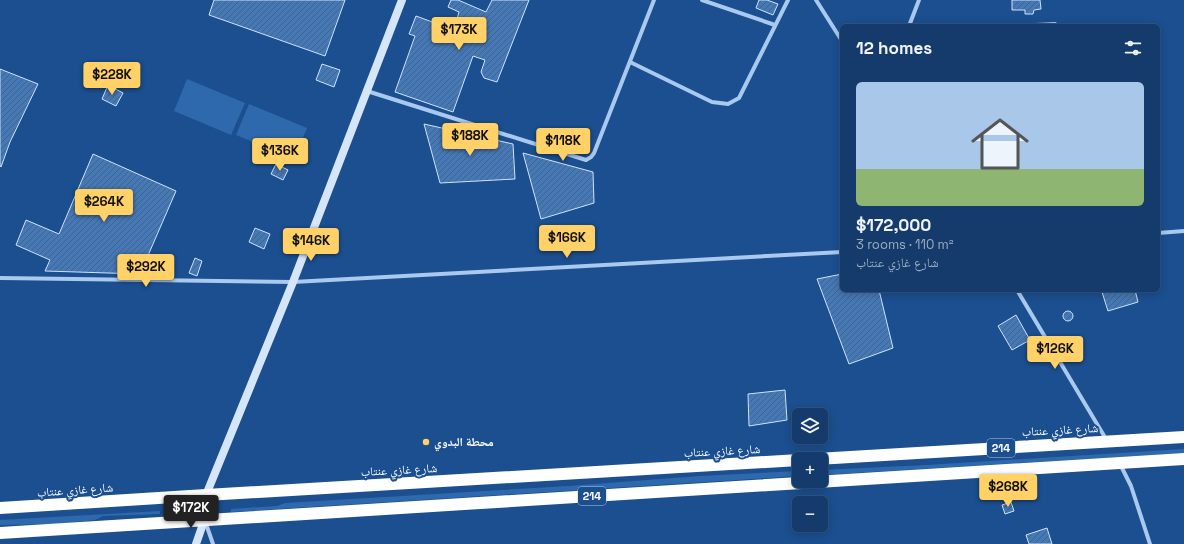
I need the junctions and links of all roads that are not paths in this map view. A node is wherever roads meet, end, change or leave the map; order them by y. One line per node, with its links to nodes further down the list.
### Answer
1 (402, 0): 11 (street)
2 (654, 0): 10 (street)
3 (702, 0): 8 (street)
4 (788, 0): 8 (street)
5 (816, 0): 9 (street)
6 (919, 0): 7 (street)
7 (910, 24)
8 (775, 25): 10 (street)
9 (840, 38)
10 (630, 62): 11 (street)
11 (367, 91): 16 (street)
12 (1184, 231): 13 (street)
13 (1160, 233)
14 (840, 252): 16 (street)
15 (0, 278): 16 (street)
16 (293, 282): 24 (street)
17 (1018, 292): 19 (street)
18 (1184, 437): 19 (highway, شارع غازي عنتاب / 214)
19 (1107, 442): 20 (highway, شارع غازي عنتاب / 214)
20 (828, 458)
21 (1184, 459): 23 (highway, 214)
22 (792, 460): 24 (highway, شارع غازي عنتاب / 214)
23 (1119, 463): 26 (highway, 214); 30 (street)
24 (206, 495): 25 (highway, شارع غازي عنتاب / 214); 26 (street)
25 (0, 508)
26 (204, 521): 27 (highway, 214); 28 (street); 29 (street)
27 (0, 533)
28 (196, 544)
29 (213, 544)
30 (1150, 544)

